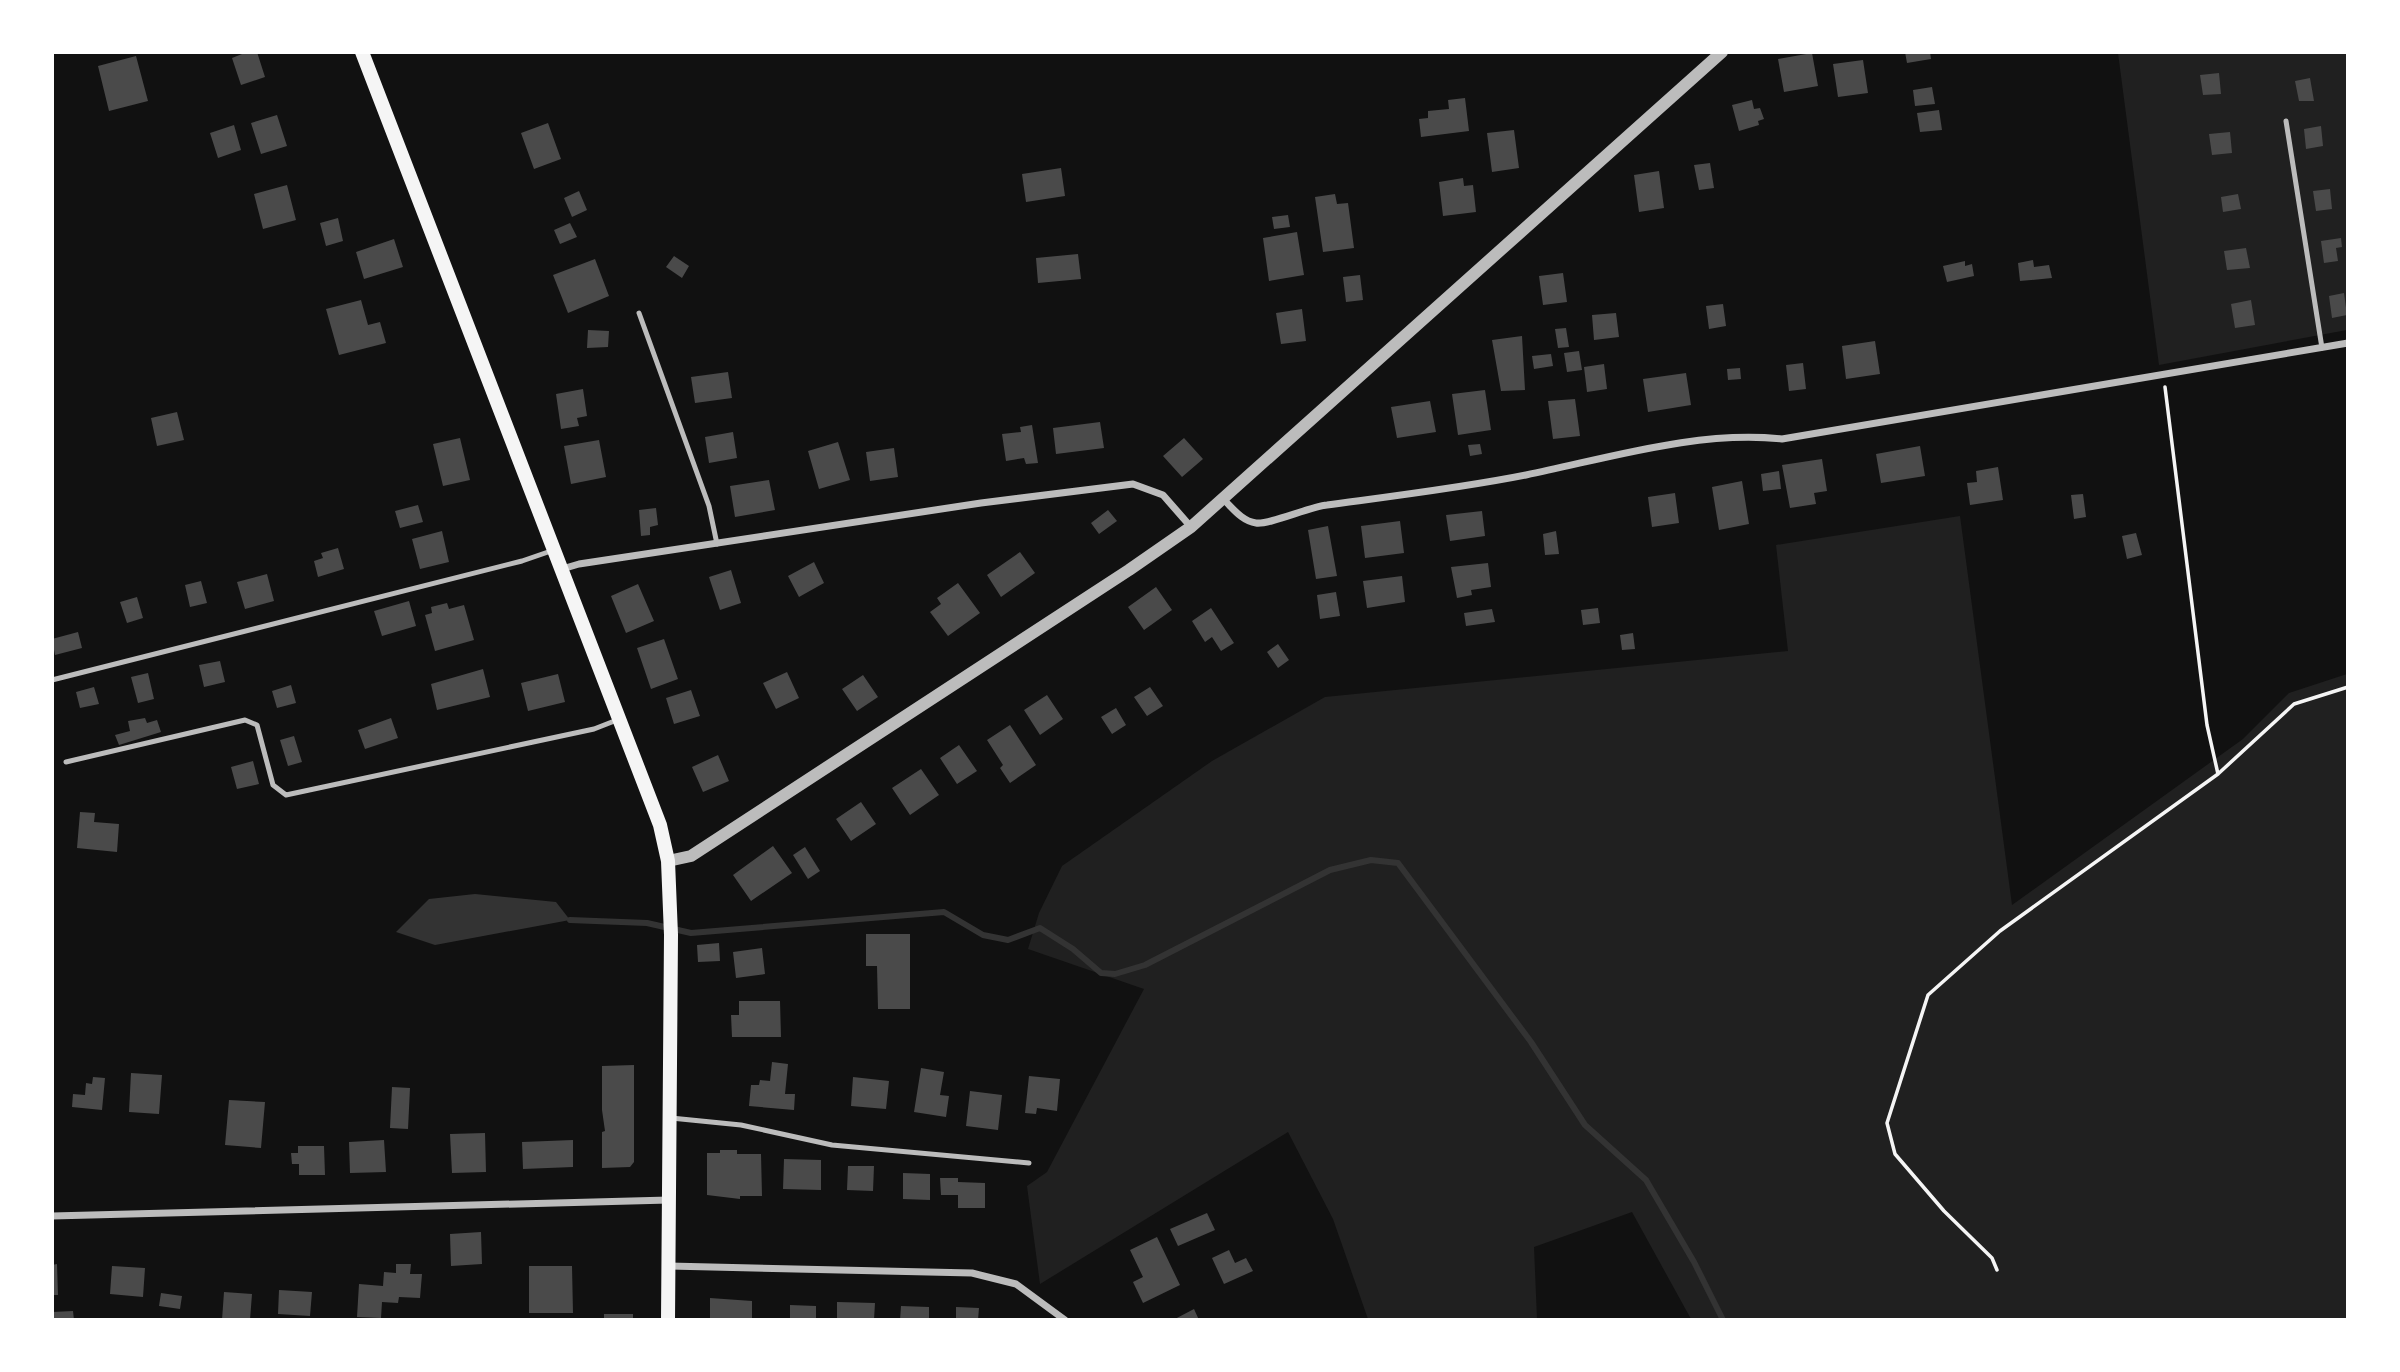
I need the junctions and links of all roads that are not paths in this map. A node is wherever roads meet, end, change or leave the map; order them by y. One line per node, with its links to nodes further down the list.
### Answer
1 (362, 52): 10 (main road)
2 (1722, 52): 7 (street)
3 (2286, 121): 6 (lane)
4 (639, 313): 9 (lane)
5 (2347, 343): 6 (street)
6 (2322, 348): 7 (street)
7 (1222, 498): 8 (street)
8 (1191, 527): 9 (street); 15 (street)
9 (717, 544): 11 (street)
10 (554, 550): 11 (main road); 12 (lane)
11 (562, 569): 13 (main road)
12 (52, 681)
13 (620, 719): 14 (lane); 15 (main road)
14 (66, 762)
15 (668, 861): 16 (main road)
16 (671, 1118): 17 (lane); 18 (main road)
17 (1029, 1163)
18 (669, 1200): 19 (street); 20 (main road)
19 (52, 1216)
20 (668, 1266): 21 (main road); 22 (street)
21 (668, 1320)
22 (1065, 1320)

